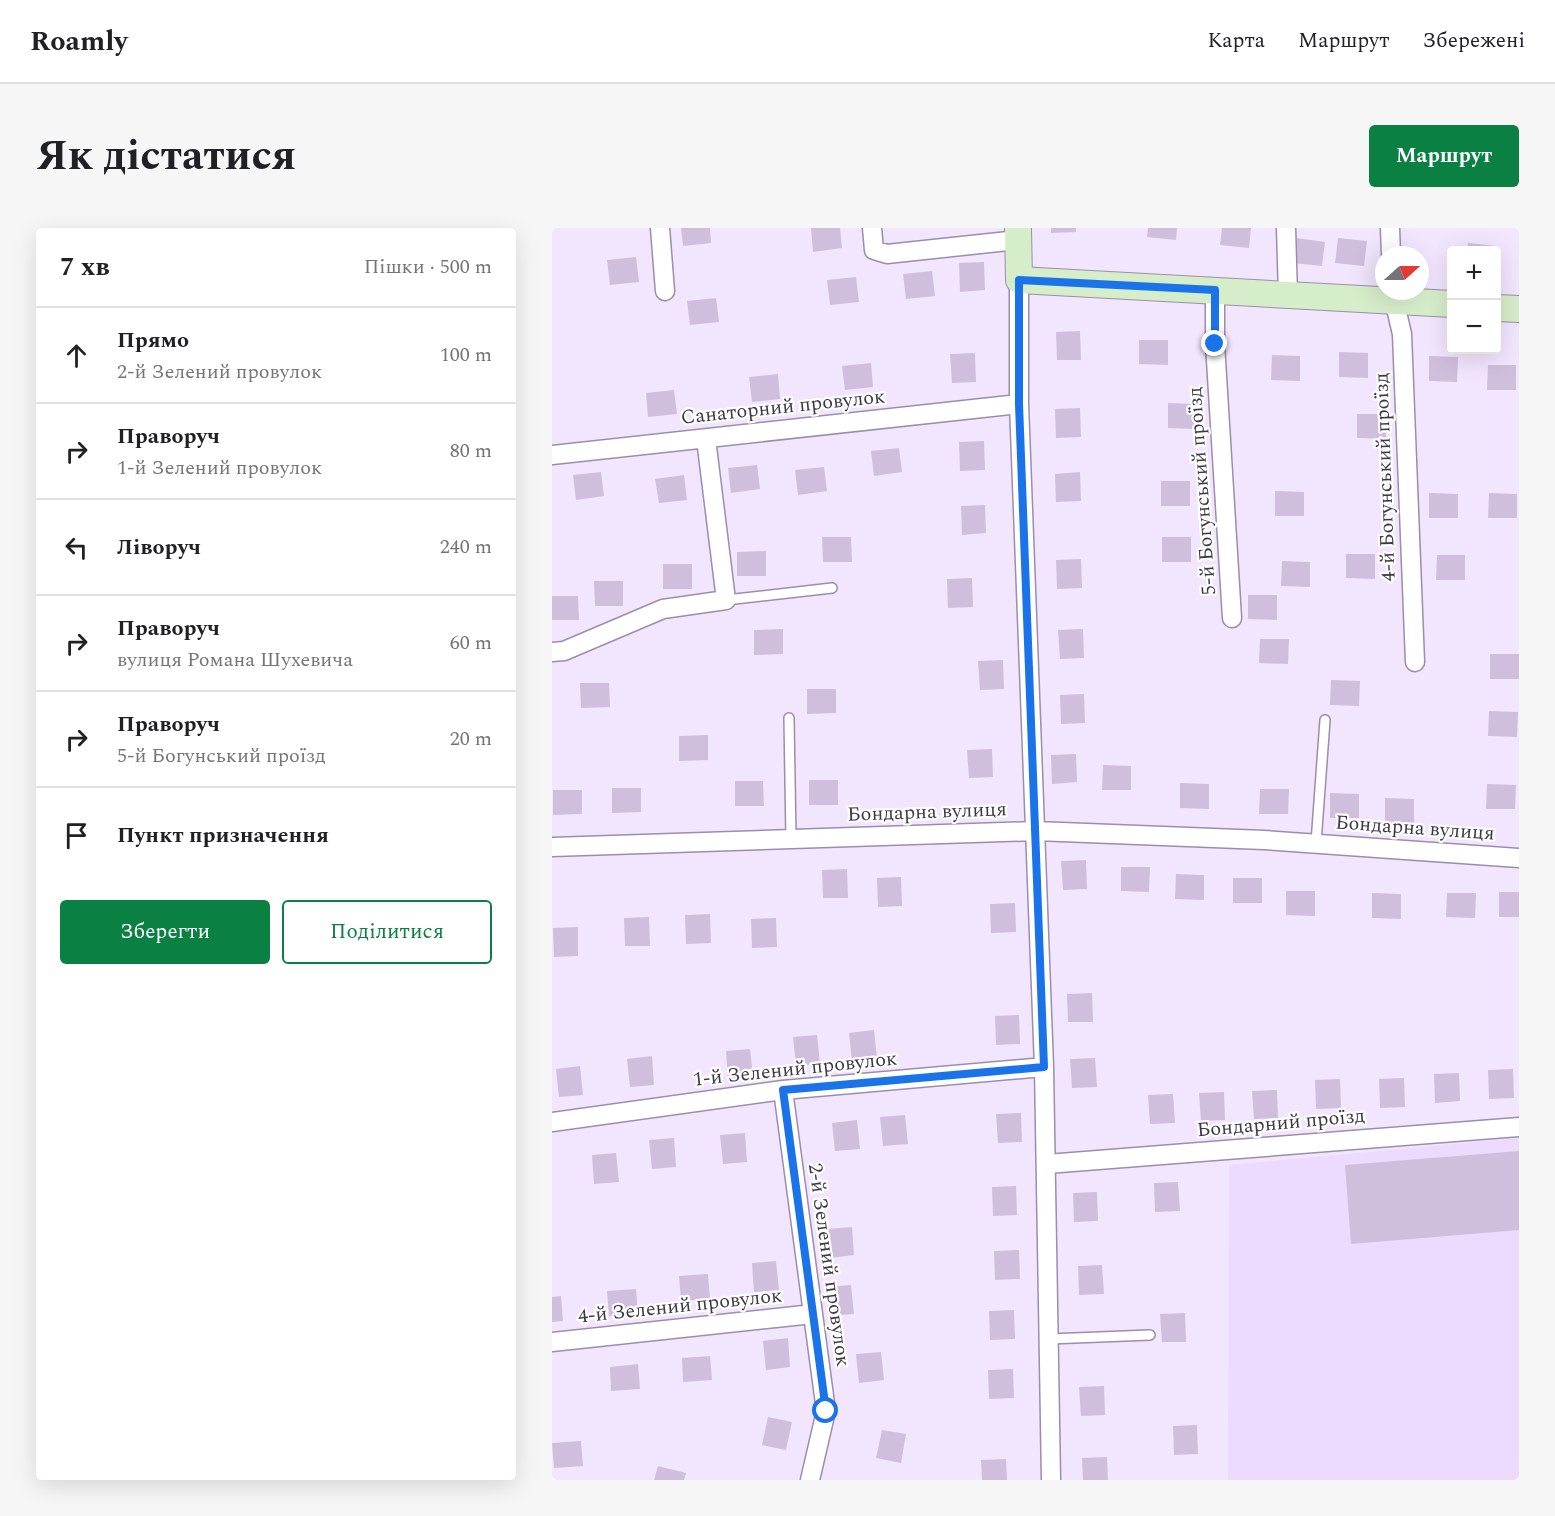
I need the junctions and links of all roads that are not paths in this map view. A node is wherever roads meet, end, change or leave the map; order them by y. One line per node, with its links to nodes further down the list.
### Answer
1 (660, 228): 9 (street)
2 (872, 228): 5 (street)
3 (1286, 228): 10 (street)
4 (1390, 228): 6 (street)
5 (1018, 234): 7 (street)
6 (1391, 246)
7 (1019, 280): 8 (street); 17 (street)
8 (1215, 290): 10 (street); 22 (street, 5-й Богунський проїзд)
9 (665, 291)
10 (1288, 296): 11 (street)
11 (1375, 296)
12 (1394, 300): 24 (street, 4-й Богунський проїзд)
13 (1422, 300): 14 (street)
14 (1447, 303)
15 (1501, 308): 16 (street)
16 (1519, 309)
17 (1019, 404): 18 (street, Санаторний провулок); 27 (street)
18 (706, 439): 19 (street, Санаторний провулок); 21 (street)
19 (553, 455)
20 (832, 588): 21 (lane)
21 (726, 600): 23 (street)
22 (1232, 618)
23 (552, 652)
24 (1415, 662)
25 (789, 718): 28 (lane)
26 (1325, 720): 29 (lane)
27 (1036, 831): 28 (street, Бондарна вулиця); 29 (street, Бондарна вулиця); 32 (street)
28 (791, 839): 30 (street, Бондарна вулиця)
29 (1316, 843): 31 (street, Бондарна вулиця)
30 (552, 847)
31 (1519, 858)
32 (1044, 1067): 33 (street, 1-й Зелений провулок); 36 (street)
33 (783, 1090): 34 (street, 1-й Зелений провулок); 37 (street, 2-й Зелений провулок)
34 (552, 1122)
35 (1519, 1127): 36 (street, Бондарний проїзд)
36 (1047, 1164): 39 (street)
37 (813, 1314): 40 (street, 4-й Зелений провулок); 41 (street, 2-й Зелений провулок)
38 (1150, 1335): 39 (lane)
39 (1049, 1339): 42 (street)
40 (552, 1342)
41 (810, 1480)
42 (1051, 1480)

